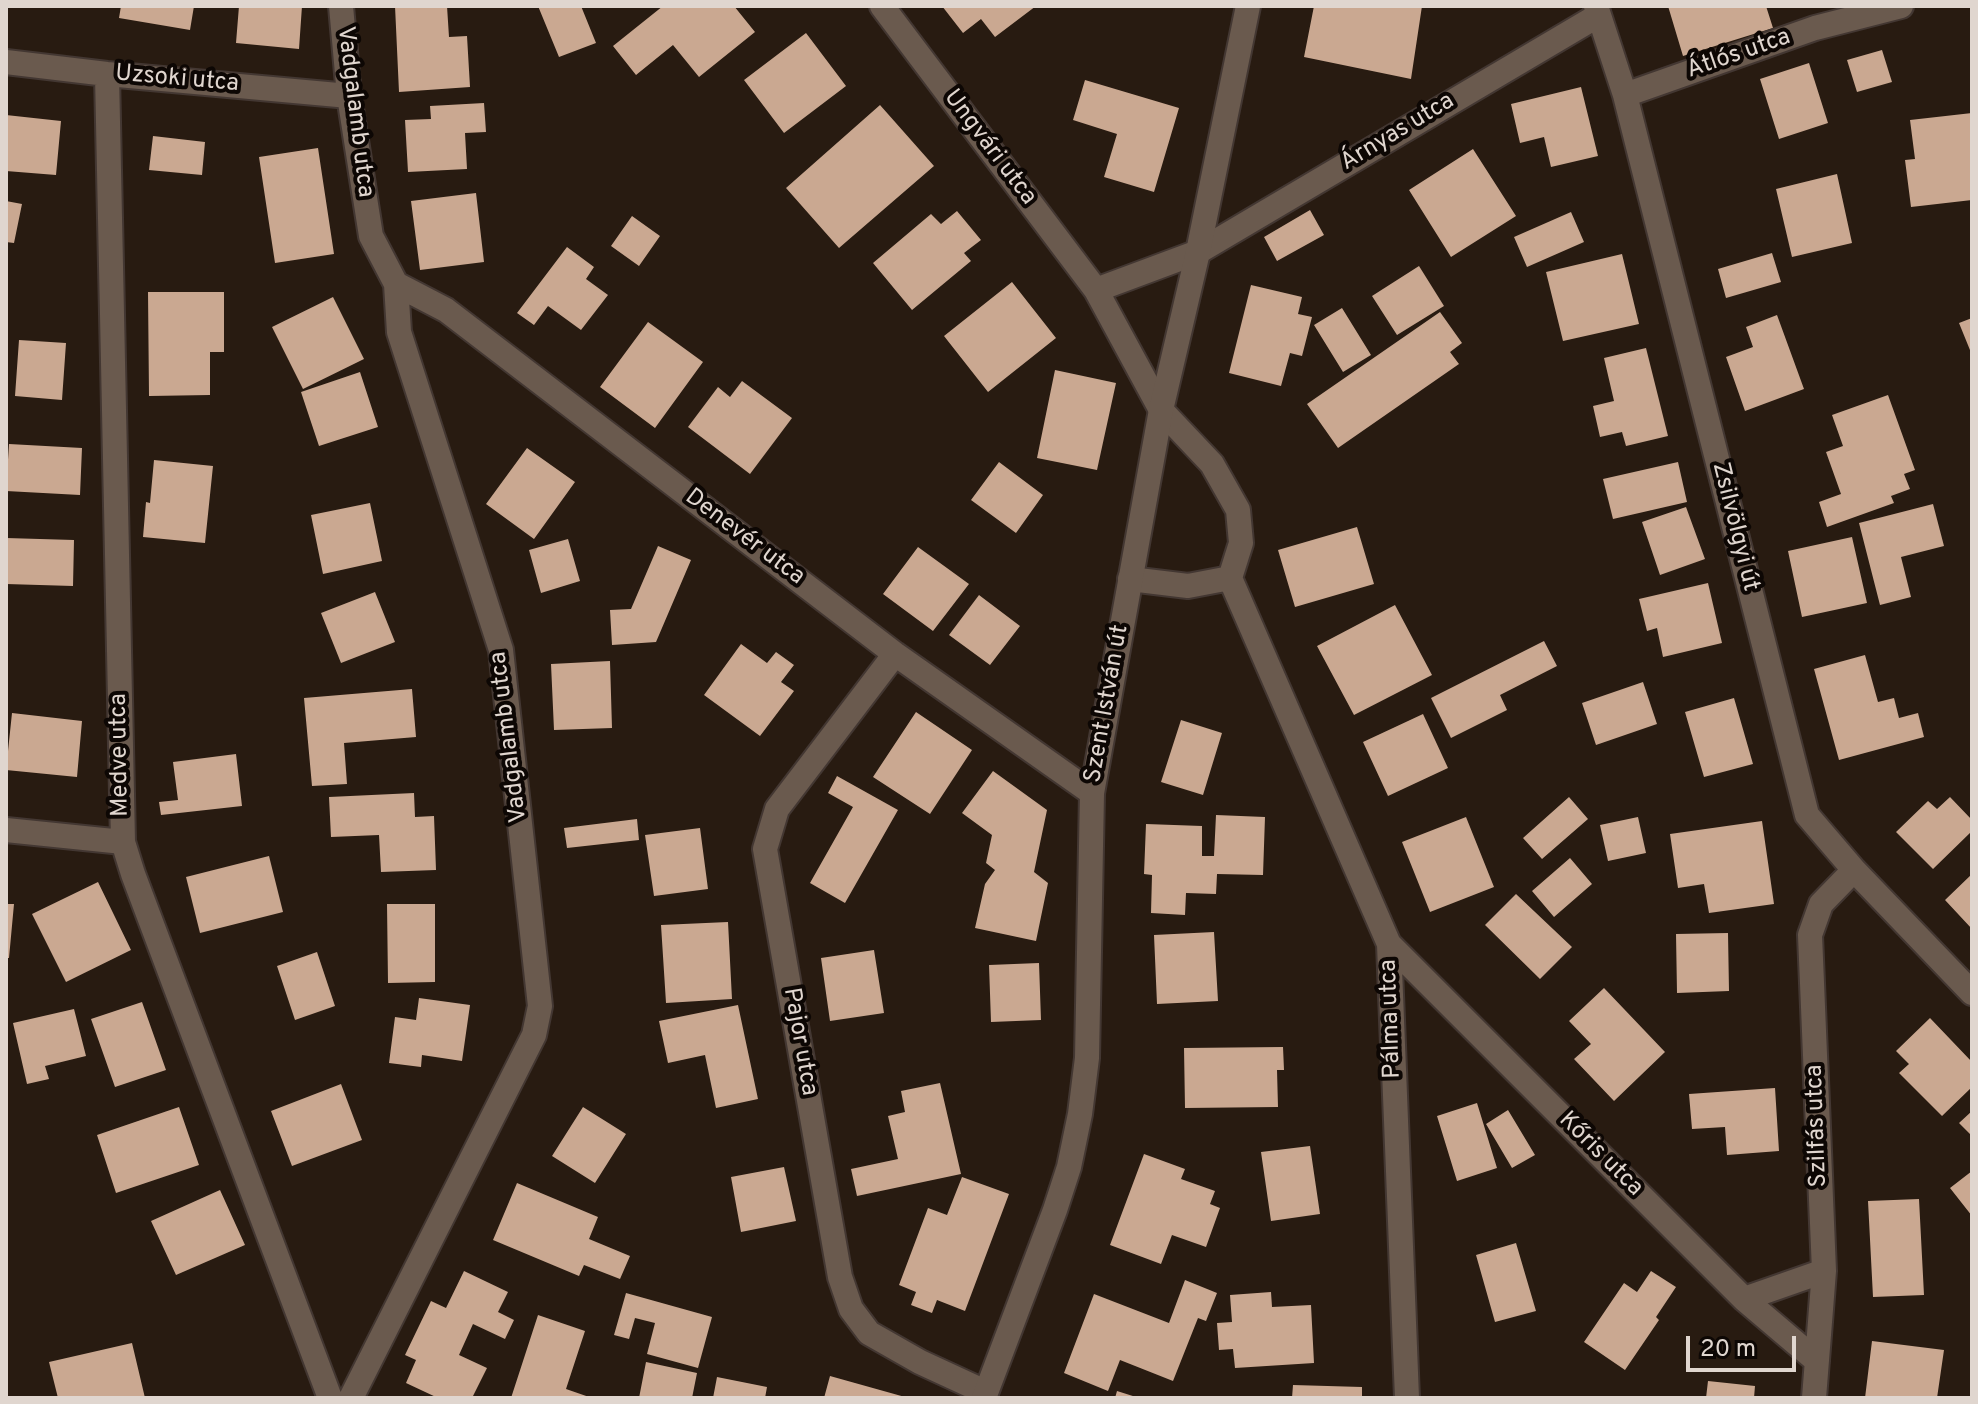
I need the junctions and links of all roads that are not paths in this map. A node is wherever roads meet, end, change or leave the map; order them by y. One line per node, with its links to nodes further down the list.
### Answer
1 (341, 6): 9 (street, Vadgalamb utca)
2 (882, 6): 12 (street, Ungvári utca)
3 (1248, 6): 10 (street, Szent István út)
4 (1901, 6): 8 (street, Átlós utca)
5 (1598, 11): 8 (street, Zsilvölgyi út); 10 (street, Árnyas utca)
6 (6, 62): 7 (street, Uzsoki utca)
7 (107, 74): 9 (street, Uzsoki utca); 19 (street, Medve utca)
8 (1625, 95): 20 (street, Zsilvölgyi út)
9 (349, 96): 11 (street, Vadgalamb utca)
10 (1198, 252): 12 (street); 13 (street, Szent István út)
11 (396, 284): 16 (street, Denevér utca); 28 (street, Vadgalamb utca)
12 (1096, 290): 13 (street, Ungvári utca)
13 (1161, 410): 14 (street); 15 (street, Szent István út)
14 (1230, 578): 15 (street); 21 (street, Pálma utca)
15 (1130, 579): 17 (street, Szent István út)
16 (895, 654): 17 (street, Denevér utca); 26 (street, Pajor utca)
17 (1092, 793): 26 (street, Szent István út)
18 (6, 830): 19 (street)
19 (123, 842): 27 (street, Medve utca)
20 (1854, 870): 22 (street, Zsilvölgyi út); 23 (street, Szilfás utca)
21 (1389, 944): 24 (street, Kőris utca); 29 (street, Pálma utca)
22 (1972, 993)
23 (1824, 1271): 24 (street); 25 (street, Szilfás utca)
24 (1744, 1299): 25 (street, Kőris utca)
25 (1817, 1361): 30 (street, Szilfás utca)
26 (984, 1395)
27 (330, 1398)
28 (351, 1398)
29 (1407, 1398)
30 (1814, 1398)

